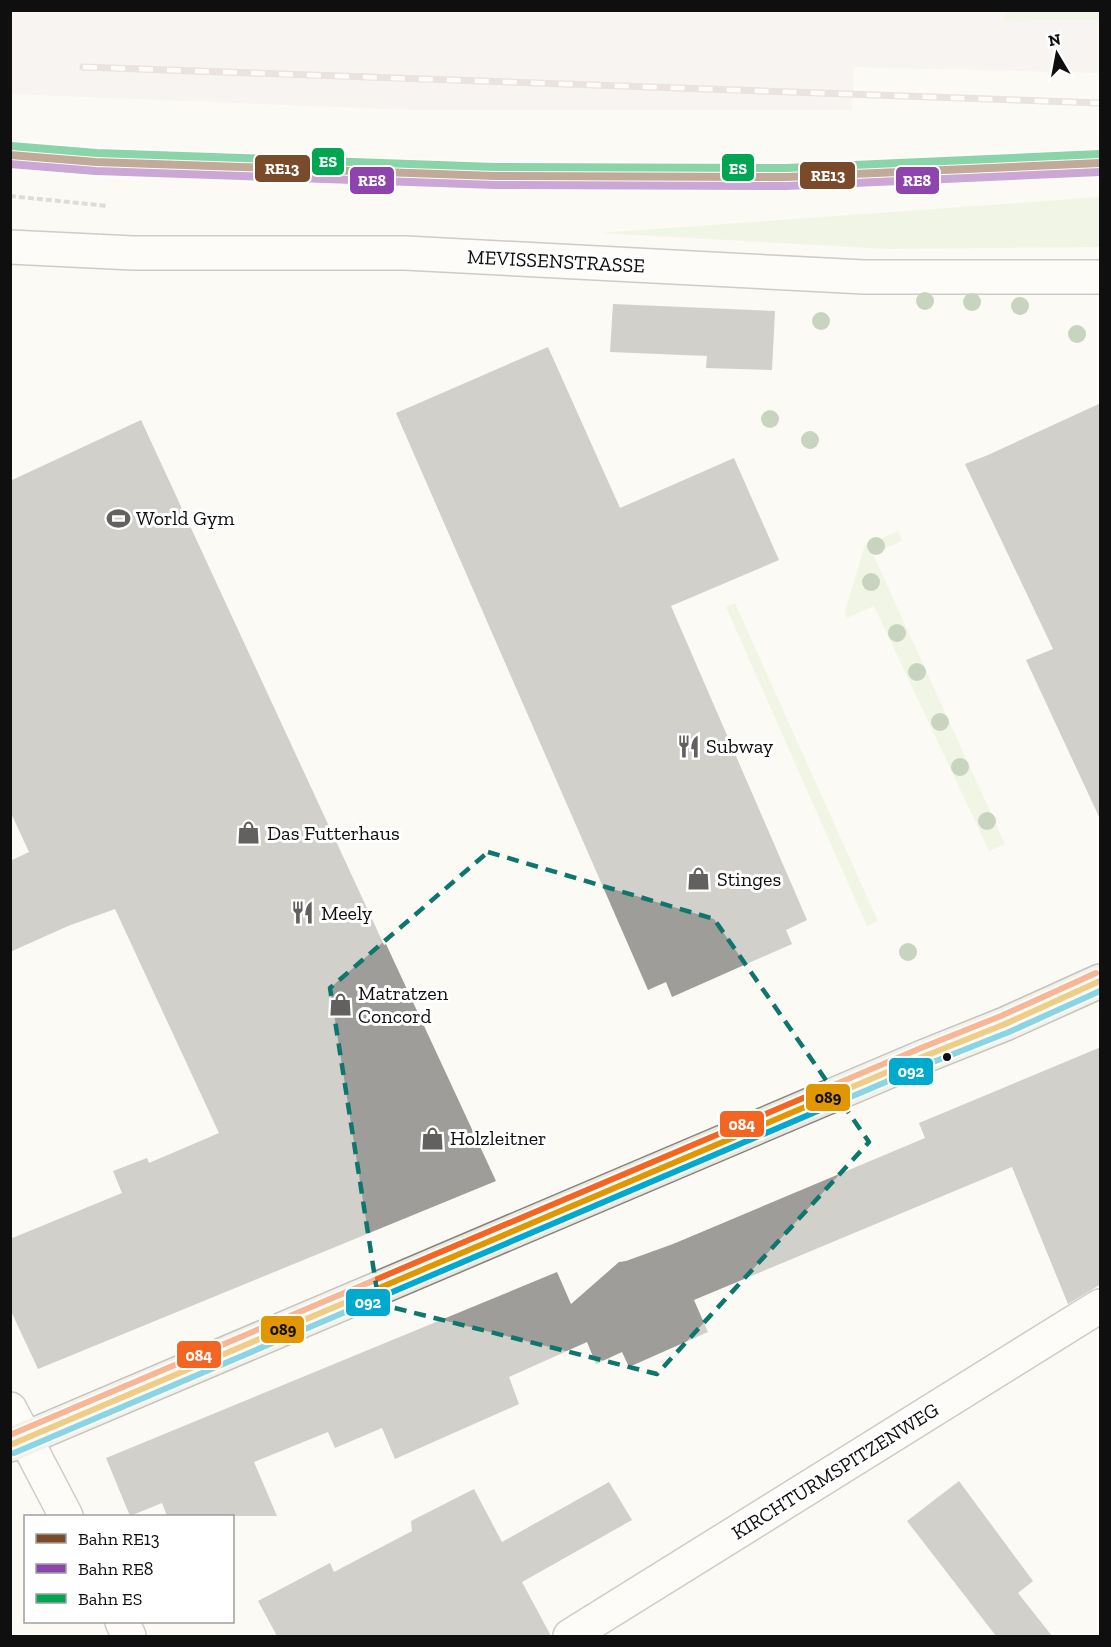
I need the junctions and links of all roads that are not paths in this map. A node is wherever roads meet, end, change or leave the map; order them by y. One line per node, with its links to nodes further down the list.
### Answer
1 (10, 247): 2 (street, MEVISSENSTRASSE)
2 (1101, 277)
3 (1101, 981): 6 (main road)
4 (1101, 1306): 8 (street, KIRCHTURMSPITZENWEG)
5 (10, 1409): 6 (street)
6 (17, 1442): 7 (street)
7 (65, 1515)
8 (570, 1636)

